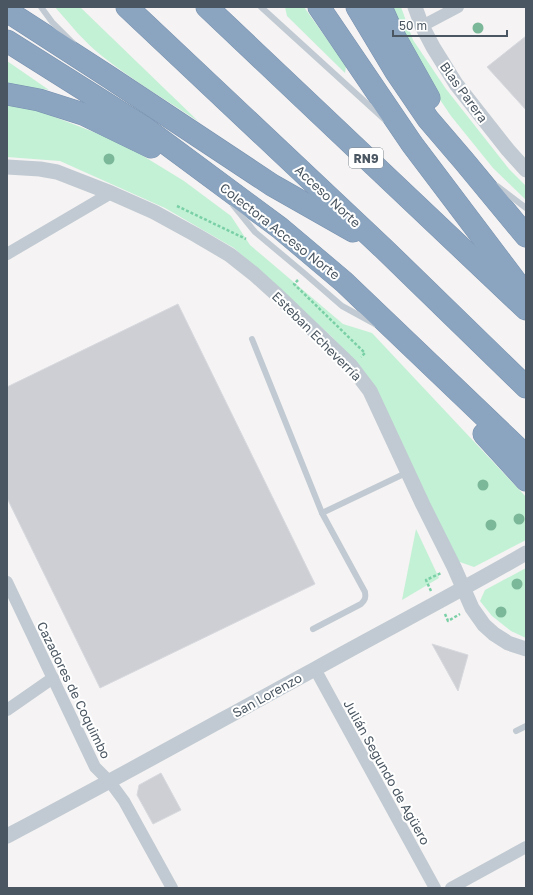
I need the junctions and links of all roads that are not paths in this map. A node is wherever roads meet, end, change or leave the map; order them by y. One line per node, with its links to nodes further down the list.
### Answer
1 (41, 7): 13 (lane)
2 (127, 7): 31 (highway, Acceso Norte)
3 (207, 7): 34 (highway, RN9)
4 (261, 7): 17 (lane)
5 (319, 7): 19 (highway)
6 (357, 7): 20 (highway)
7 (381, 7): 20 (highway)
8 (416, 7): 11 (street, Blas Parera)
9 (458, 7): 11 (street)
10 (7, 11): 15 (highway)
11 (422, 26): 22 (street, Blas Parera)
12 (7, 41): 23 (highway, Colectora Acceso Norte)
13 (80, 50)
14 (86, 55): 15 (lane)
15 (109, 77): 31 (highway)
16 (7, 94): 23 (highway)
17 (389, 123)
18 (394, 128): 19 (lane)
19 (412, 144): 33 (highway)
20 (464, 160): 24 (lane); 30 (highway)
21 (7, 167): 26 (street, Esteban Echeverría)
22 (526, 170)
23 (213, 178): 27 (lane); 36 (highway, Colectora Acceso Norte)
24 (489, 180)
25 (495, 184): 29 (lane)
26 (111, 193): 32 (street); 39 (street, Esteban Echeverría)
27 (227, 196)
28 (231, 202): 36 (lane)
29 (526, 208)
30 (526, 236)
31 (384, 248): 37 (highway, Acceso Norte)
32 (7, 254)
33 (526, 295)
34 (526, 309)
35 (252, 339): 41 (lane)
36 (405, 340): 38 (highway, Colectora Acceso Norte); 40 (highway)
37 (526, 387)
38 (526, 456)
39 (408, 472): 41 (lane); 44 (street, Esteban Echeverría)
40 (526, 480)
41 (322, 512): 45 (lane)
42 (526, 553): 44 (street, San Lorenzo)
43 (7, 582): 48 (street, Cazadores de Coquimbo)
44 (464, 589): 46 (street, Esteban Echeverría); 47 (street, San Lorenzo)
45 (312, 629)
46 (526, 649)
47 (315, 669): 52 (street, San Lorenzo); 56 (street, Julián Segundo de Agüero)
48 (53, 678): 49 (street); 52 (street, Cazadores de Coquimbo)
49 (7, 710)
50 (526, 726): 51 (lane)
51 (516, 731)
52 (110, 782): 53 (street, San Lorenzo); 55 (street, Cazadores de Coquimbo)
53 (7, 836)
54 (526, 847): 57 (street)
55 (172, 888)
56 (435, 888)
57 (451, 888)

